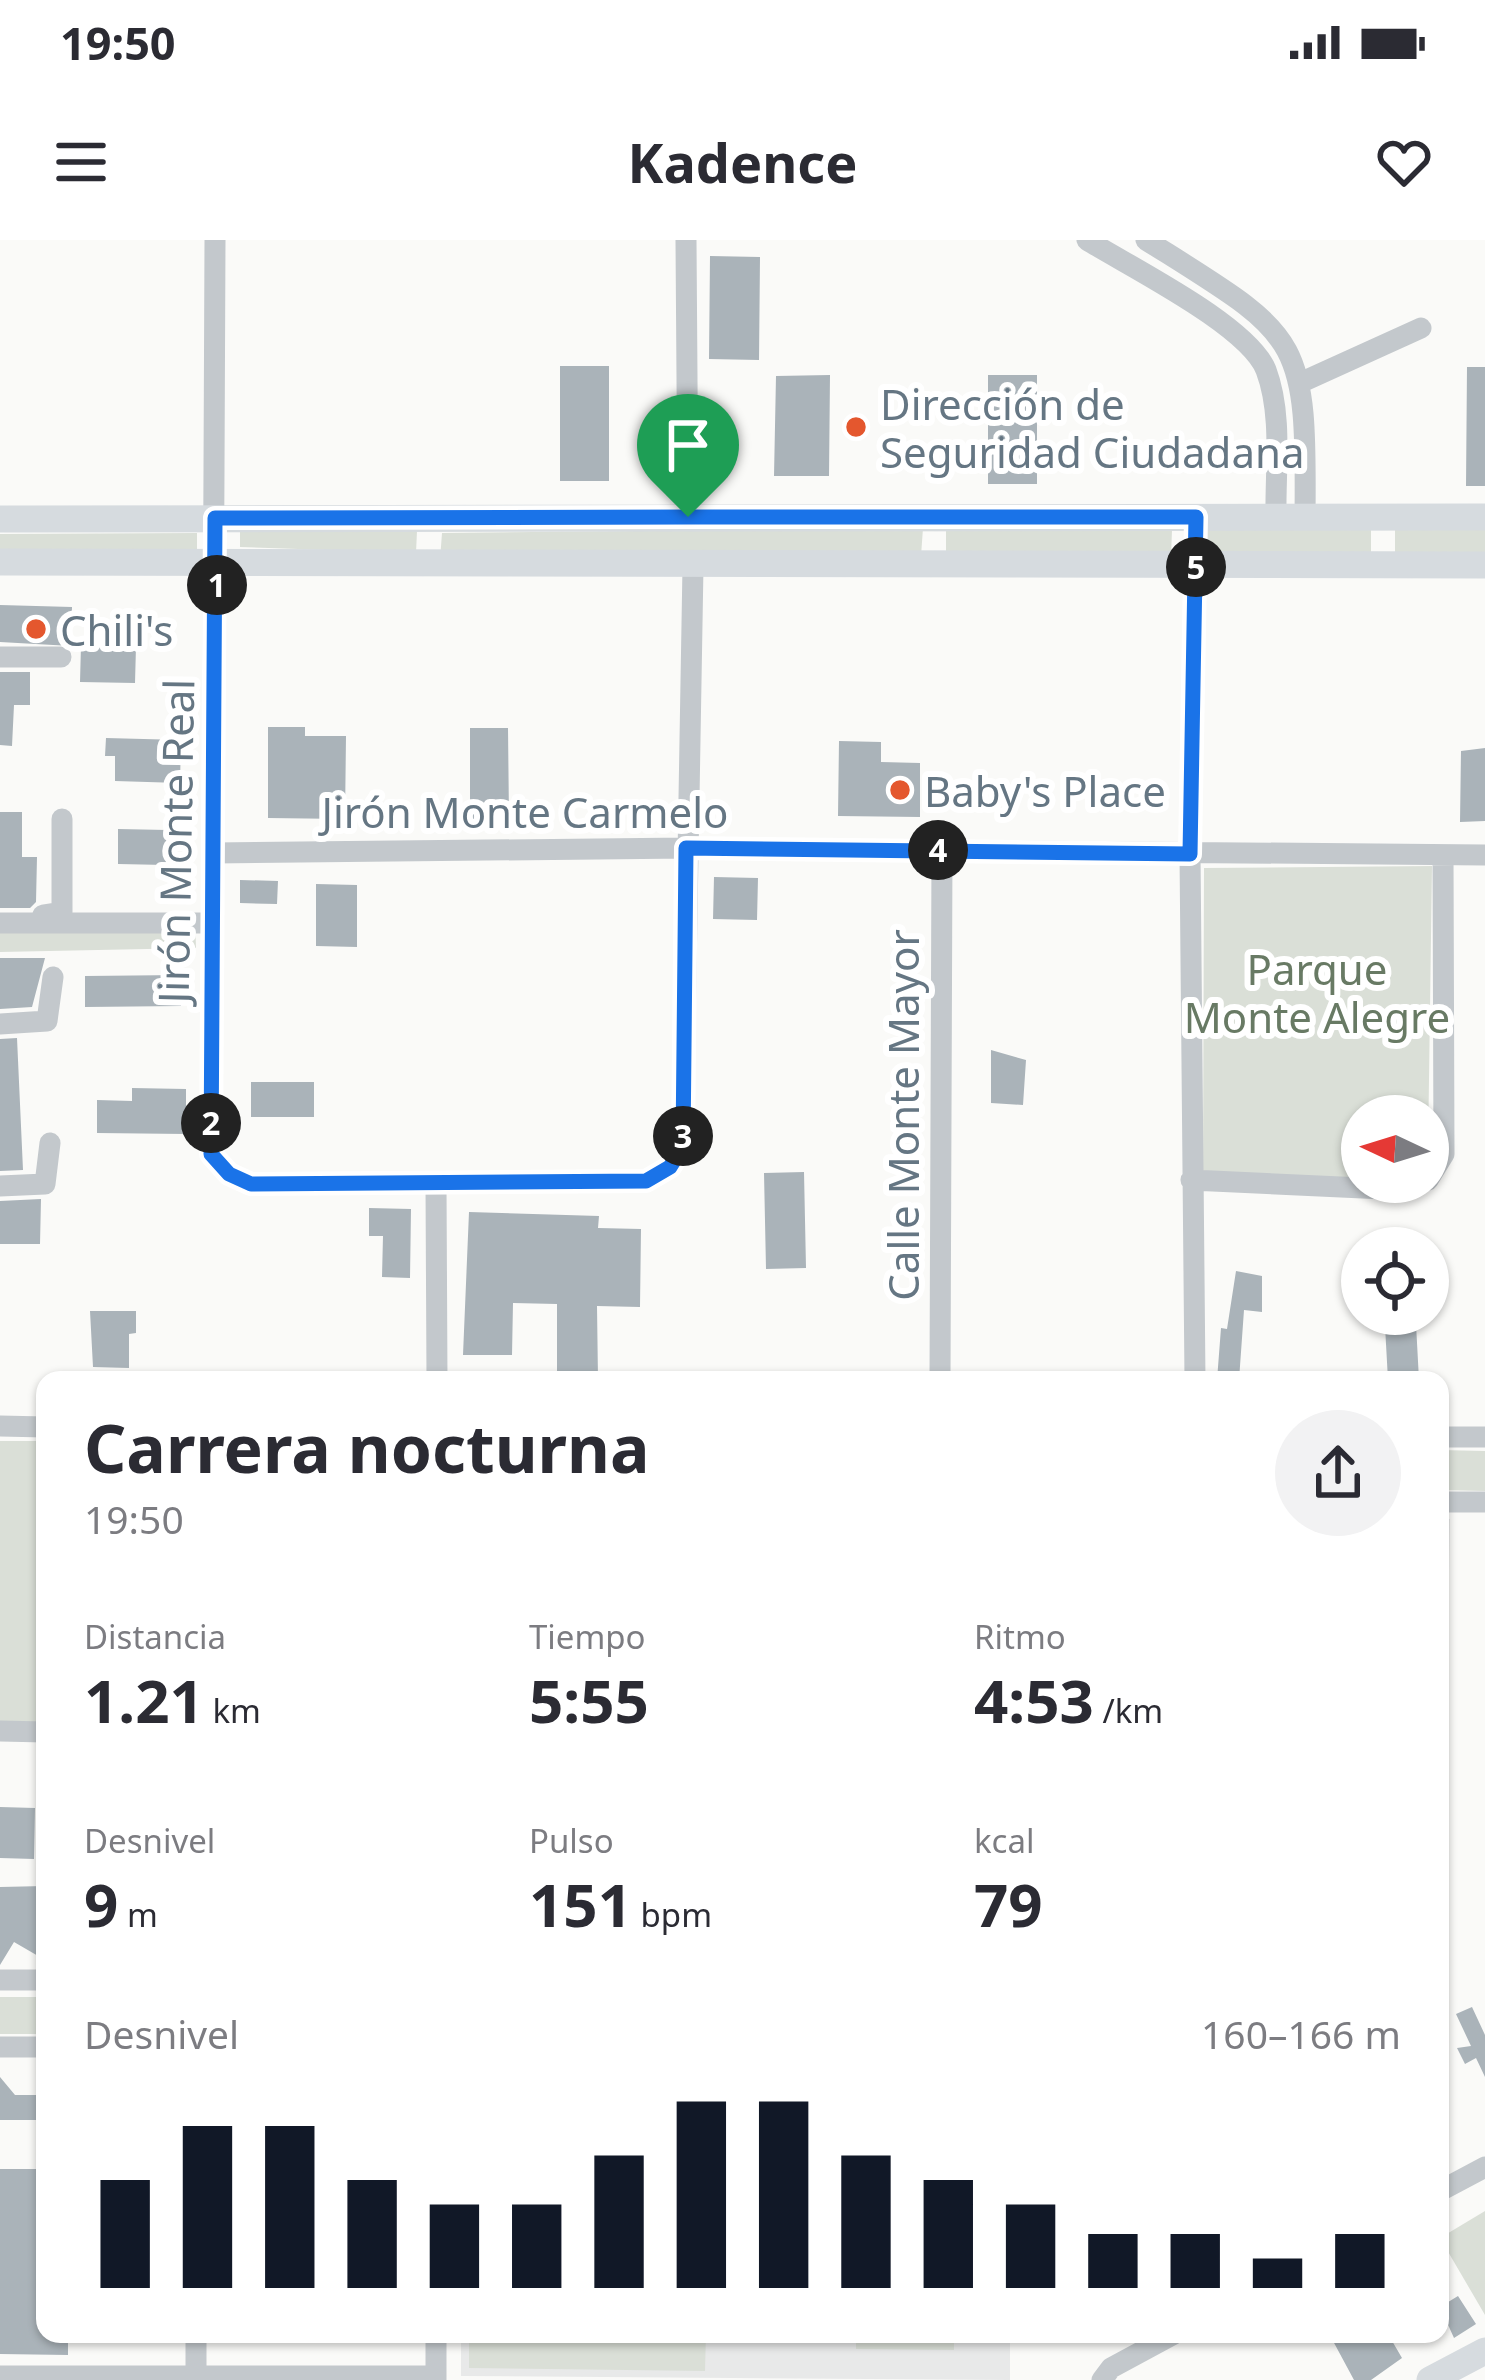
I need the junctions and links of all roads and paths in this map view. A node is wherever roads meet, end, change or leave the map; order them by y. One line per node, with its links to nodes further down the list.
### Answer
1 (215, 240): 12 (street, Jirón Monte Real)
2 (686, 240): 9 (street)
3 (1087, 240): 13 (street)
4 (1146, 240): 6 (street)
5 (1420, 328): 6 (street)
6 (1302, 382): 13 (street)
7 (934, 516): 9 (main road); 10 (main road); 18 (main road)
8 (430, 517): 9 (main road); 12 (main road); 22 (main road)
9 (688, 517)
10 (1196, 517): 13 (main road); 17 (street)
11 (1485, 517): 14 (main road)
12 (215, 518): 15 (main road); 20 (street, Jirón Monte Real)
13 (1290, 518): 14 (main road)
14 (1387, 518): 19 (main road)
15 (0, 519)
16 (0, 562): 20 (main road)
17 (1196, 563): 18 (main road); 19 (main road); 30 (street)
18 (934, 564): 23 (main road)
19 (1386, 564): 21 (main road)
20 (217, 565): 22 (main road); 29 (street, Jirón Monte Real)
21 (1485, 565)
22 (430, 566): 23 (main road)
23 (693, 566): 27 (street)
24 (0, 657): 25 (street)
25 (61, 657)
26 (62, 819): 33 (street)
27 (686, 848): 28 (street, Jirón Monte Carmelo); 29 (street, Jirón Monte Carmelo); 40 (street)
28 (941, 850): 30 (street, Jirón Monte Carmelo); 44 (street, Calle Monte Mayor)
29 (214, 853): 34 (street, Jirón Monte Real)
30 (1190, 854): 32 (street, Jirón Monte Carmelo); 39 (street)
31 (1485, 854): 32 (street, Jirón Monte Carmelo)
32 (1443, 856): 37 (street)
33 (0, 919): 34 (street)
34 (213, 923): 40 (street, Jirón Monte Real)
35 (53, 976): 36 (street)
36 (0, 1024)
37 (1444, 1095)
38 (50, 1143): 41 (street)
39 (1191, 1180): 42 (street); 45 (street)
40 (436, 1184): 43 (street)
41 (0, 1186)
42 (1341, 1187)
43 (437, 1371)
44 (940, 1371)
45 (1195, 1371)
46 (0, 1426): 47 (street)
47 (36, 1427)
48 (1449, 1437): 49 (street)
49 (1485, 1438)
50 (1449, 1502): 51 (street)
51 (1485, 1502)
52 (0, 1731): 53 (street)
53 (36, 1732)
54 (36, 1980): 55 (street)
55 (0, 1981)
56 (0, 2047): 57 (street)
57 (36, 2047)
58 (1485, 2167): 59 (street)
59 (1449, 2186)
60 (196, 2343): 65 (street)
61 (436, 2343): 67 (street)
62 (1157, 2343): 68 (street)
63 (1485, 2351): 69 (main road)
64 (0, 2375): 65 (street)
65 (196, 2378): 66 (street)
66 (314, 2378): 67 (street)
67 (436, 2378)
68 (1102, 2380)
69 (1430, 2380)

